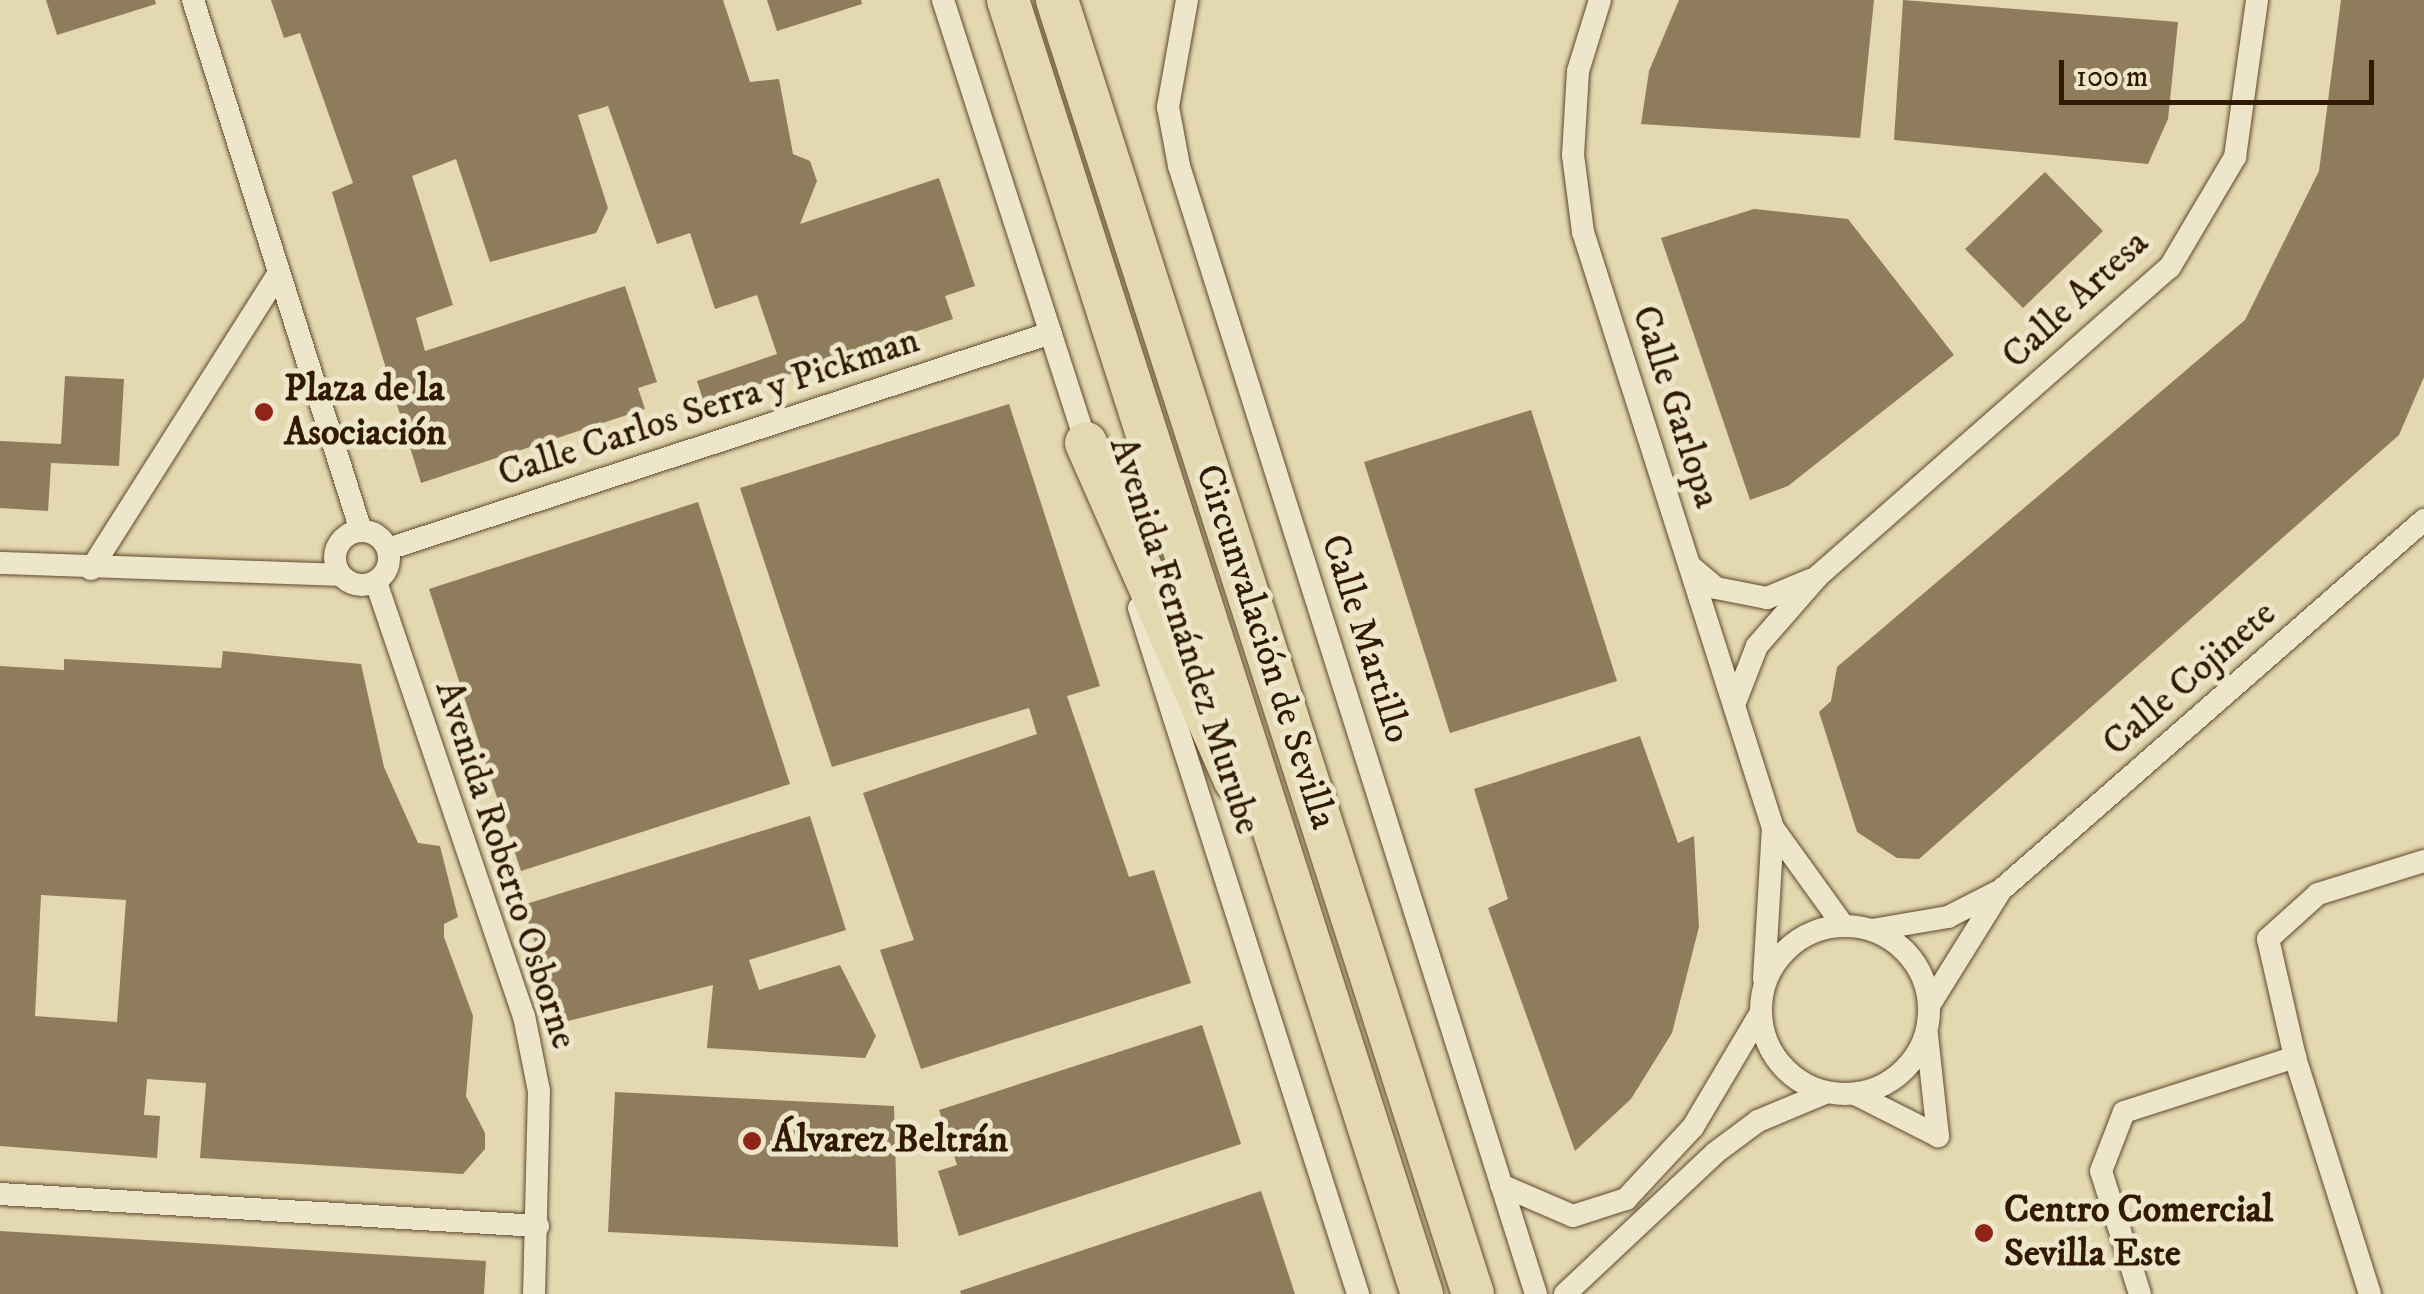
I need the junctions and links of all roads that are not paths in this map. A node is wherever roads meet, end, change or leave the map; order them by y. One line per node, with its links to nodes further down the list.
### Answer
1 (193, 0): 8 (street)
2 (943, 0): 9 (street, Avenida Fernández Murube)
3 (1008, 0): 23 (highway, Circunvalación de Sevilla)
4 (1057, 0): 40 (highway, Circunvalación de Sevilla)
5 (1187, 0): 34 (street, Calle Martillo)
6 (1600, 0): 15 (street, Calle Garlopa)
7 (2257, 0): 18 (street, Calle Artesa)
8 (280, 273): 12 (street); 16 (street)
9 (1052, 333): 10 (street, Avenida Fernández Murube); 13 (street, Calle Carlos Serra y Pickman)
10 (1086, 443): 23 (highway); 39 (street, Avenida Fernández Murube)
11 (2424, 520): 24 (street, Calle Cojinete)
12 (360, 531): 13 (street); 17 (street)
13 (388, 549): 19 (street)
14 (0, 563): 16 (street)
15 (1688, 564): 18 (street, Calle Artesa); 20 (street, Calle Garlopa)
16 (91, 569): 17 (street)
17 (340, 575): 19 (street)
18 (1818, 576): 20 (street, Calle Artesa)
19 (376, 582): 36 (street, Avenida Roberto Osborne)
20 (1734, 705): 21 (street, Calle Garlopa)
21 (1773, 828): 25 (street, Calle Garlopa); 27 (street, Calle Garlopa)
22 (2424, 861): 31 (street)
23 (1291, 882): 37 (highway, Circunvalación de Sevilla)
24 (2000, 890): 26 (street, Calle Cojinete); 28 (street, Calle Cojinete)
25 (1843, 925): 26 (street); 27 (street)
26 (1872, 930): 28 (street)
27 (1764, 985): 29 (street)
28 (1930, 1004): 30 (street)
29 (1760, 1014): 32 (street); 34 (street)
30 (1927, 1033): 33 (street); 33 (street)
31 (2295, 1057): 43 (street); 44 (street)
32 (1825, 1093): 33 (street); 42 (street)
33 (1854, 1094)
34 (1501, 1184): 41 (street, Calle Martillo)
35 (0, 1194): 36 (street)
36 (538, 1226): 38 (street, Avenida Roberto Osborne)
37 (1417, 1284)
38 (534, 1294)
39 (1358, 1294)
40 (1473, 1294)
41 (1536, 1294)
42 (1565, 1294)
43 (2140, 1294)
44 (2370, 1294)

